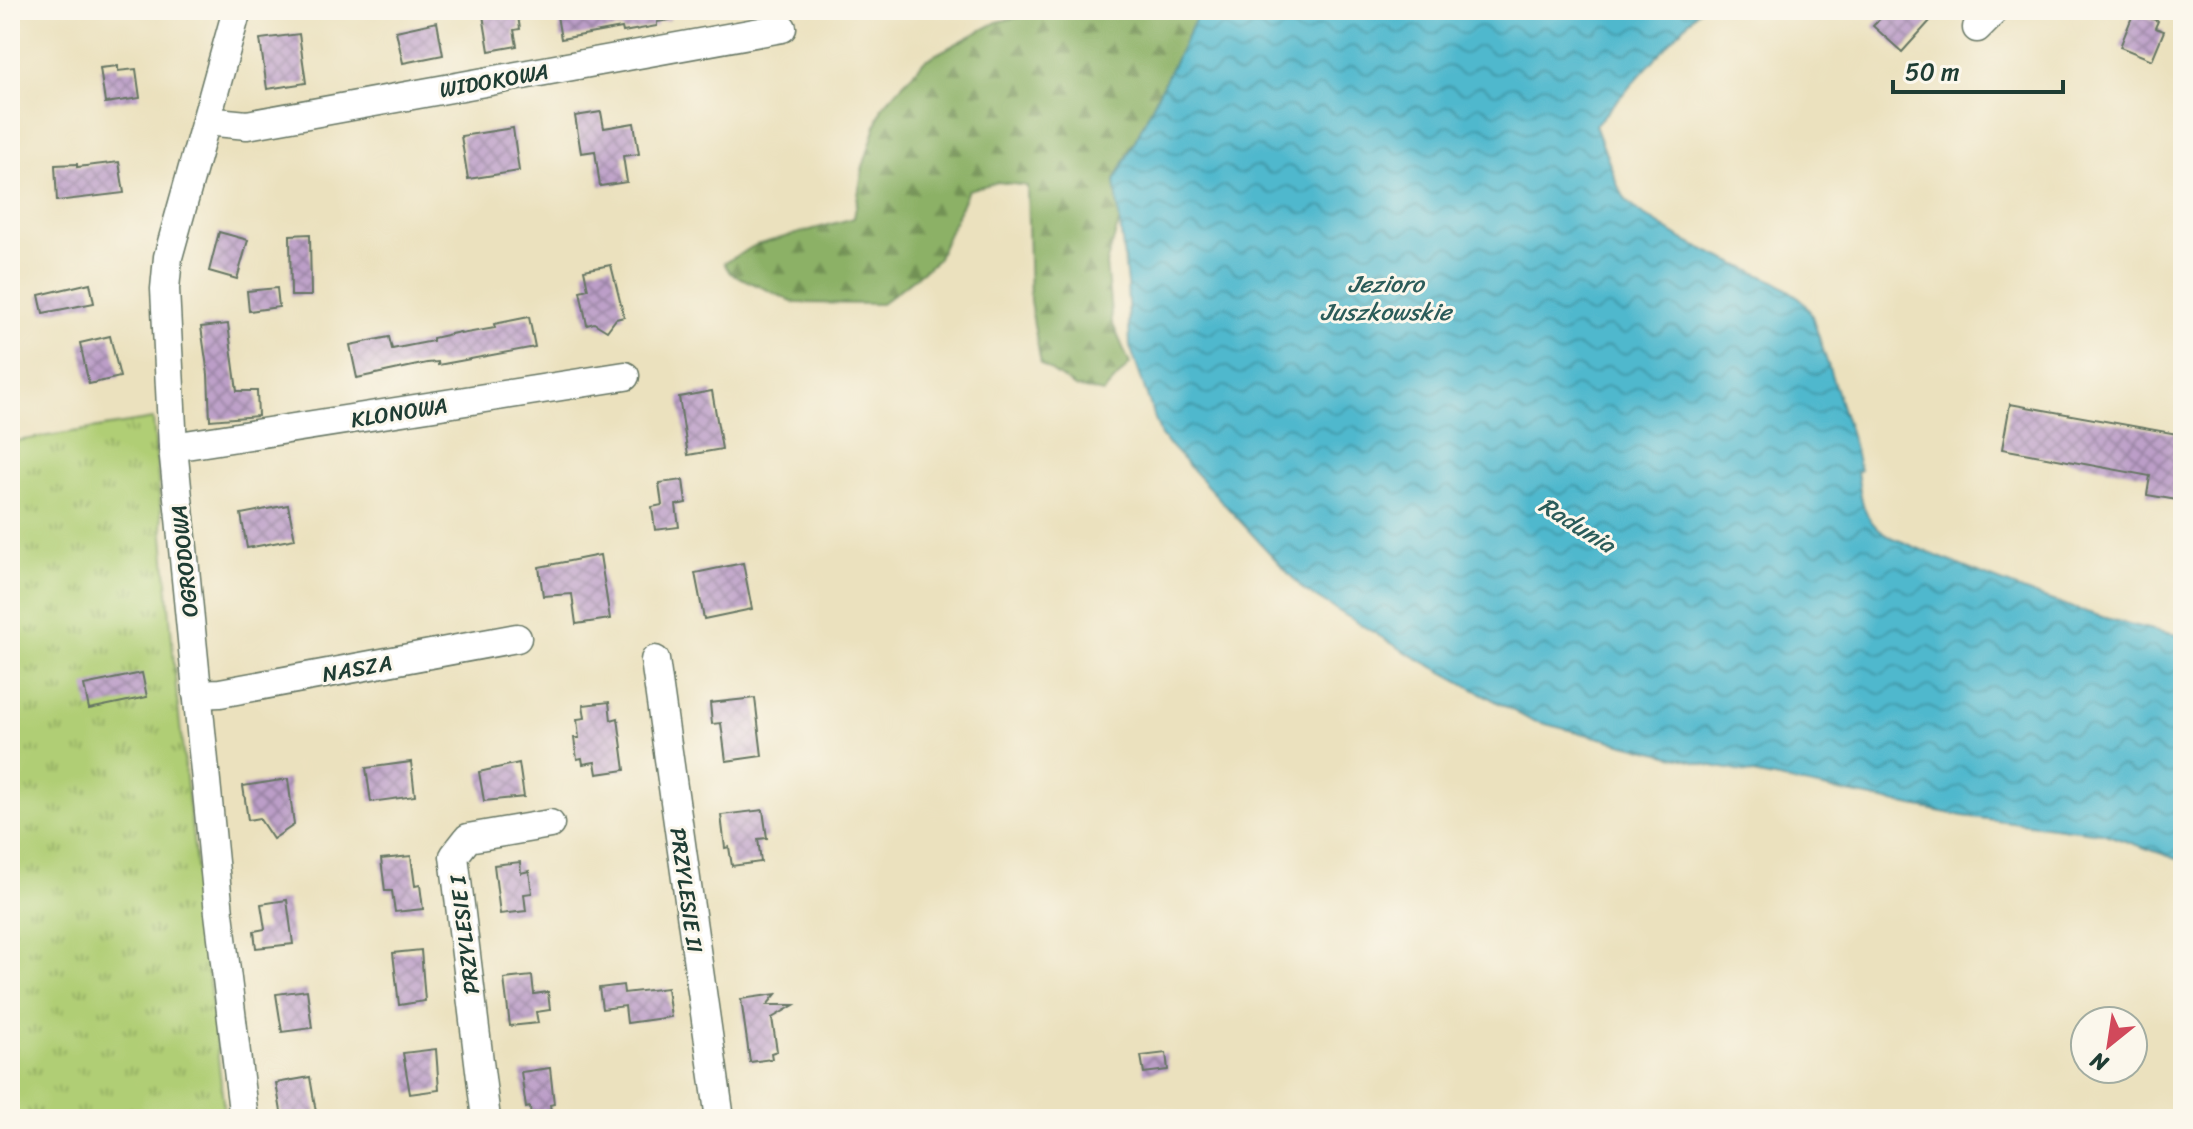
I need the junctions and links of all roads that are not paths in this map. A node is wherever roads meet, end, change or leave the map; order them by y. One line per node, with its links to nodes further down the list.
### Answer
1 (237, 10): 3 (street, OGRODOWA)
2 (782, 28): 3 (street, WIDOKOWA)
3 (206, 121): 5 (street, OGRODOWA)
4 (625, 376): 5 (street, KLONOWA)
5 (173, 447): 8 (street, OGRODOWA)
6 (517, 638): 8 (street, NASZA)
7 (655, 660): 12 (street, PRZYLESIE II)
8 (197, 694): 10 (street, OGRODOWA)
9 (550, 824): 11 (street, PRZYLESIE I)
10 (244, 1119)
11 (486, 1119)
12 (720, 1119)

